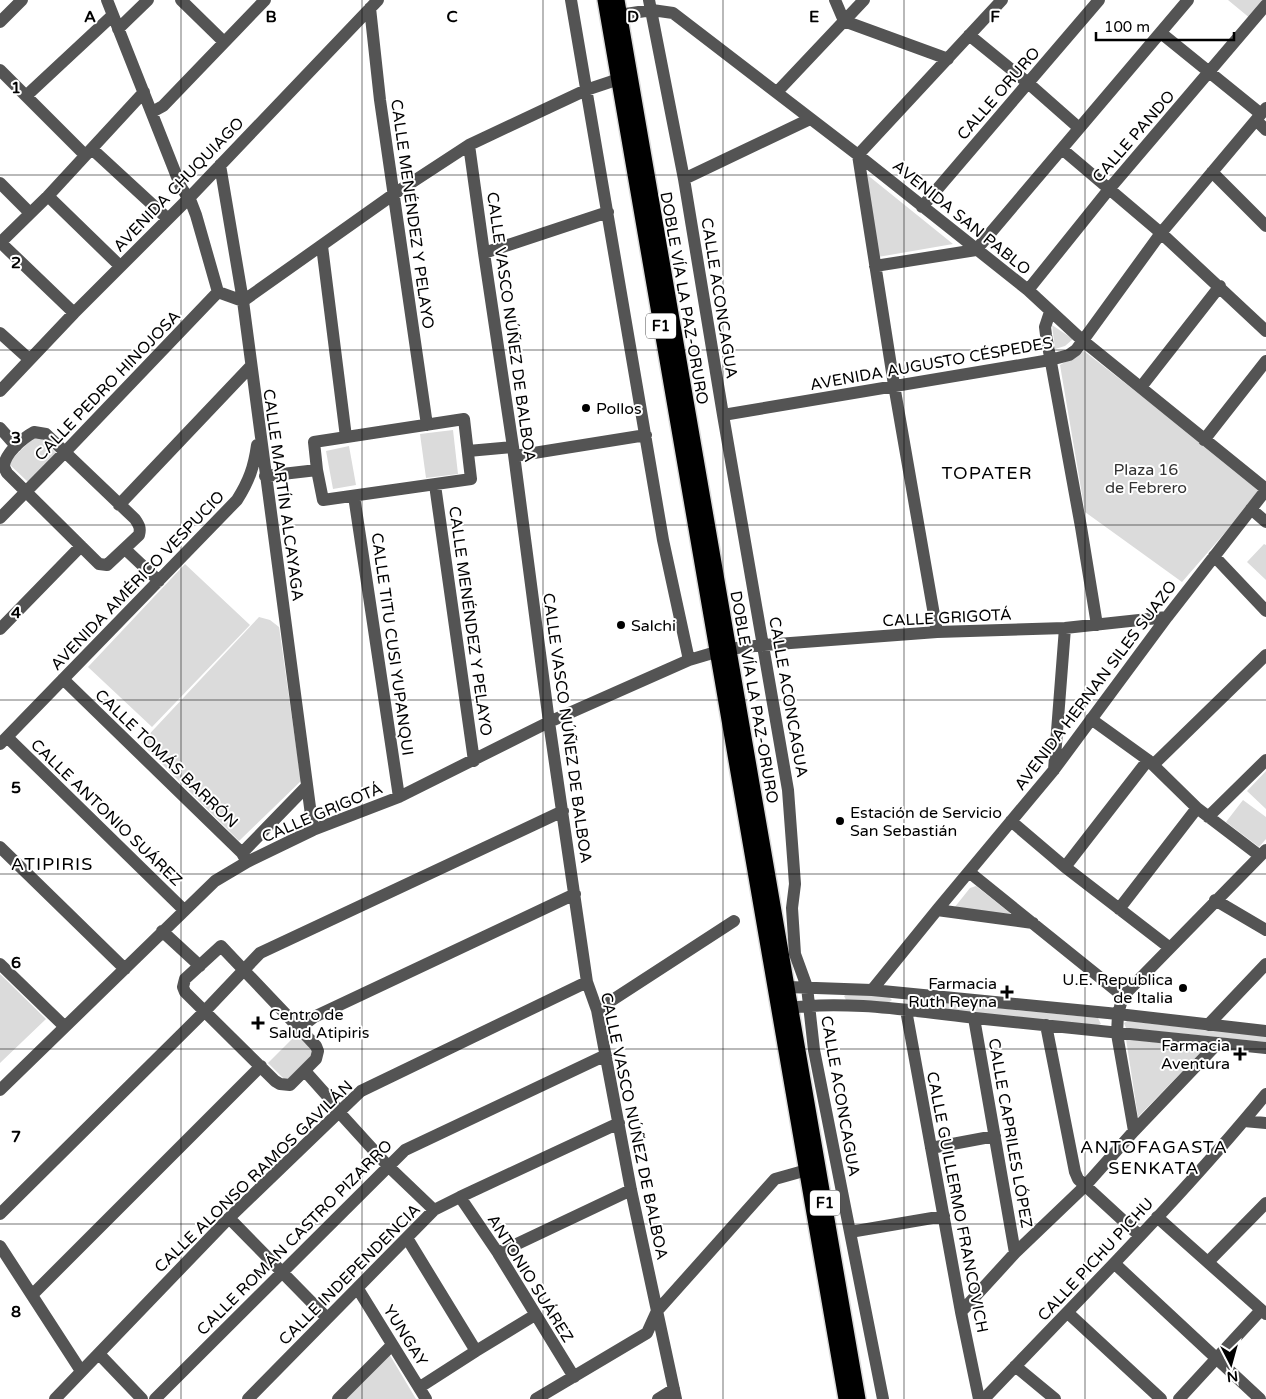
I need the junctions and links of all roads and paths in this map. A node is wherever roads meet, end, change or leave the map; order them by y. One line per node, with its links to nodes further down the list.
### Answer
1 (22, 0): 20 (street)
2 (107, 0): 17 (street)
3 (148, 0): 21 (street)
4 (182, 0): 24 (street)
5 (265, 0): 24 (street)
6 (571, 0): 30 (street)
7 (605, 0): 28 (highway, DOBLE VÍA LA PAZ-ORURO / F1)
8 (617, 0): 18 (highway, DOBLE VÍA LA PAZ-ORURO / F1)
9 (834, 0): 19 (street)
10 (864, 0): 19 (street)
11 (1002, 0): 23 (street)
12 (1099, 0): 29 (street, CALLE ORURO)
13 (1188, 0): 22 (street)
14 (374, 4): 43 (street, AVENIDA CHUQUIAGO); 48 (street, CALLE MENÉNDEZ Y PELAYO)
15 (651, 5): 18 (street, AVENIDA SAN PABLO); 32 (street, AVENIDA SAN PABLO); 45 (street, CALLE ACONCAGUA)
16 (1266, 5): 27 (street, CALLE PANDO)
17 (113, 15): 21 (street); 33 (street)
18 (620, 15): 111 (highway, DOBLE VÍA LA PAZ-ORURO / F1)
19 (844, 21): 25 (street); 32 (street)
20 (0, 22)
21 (118, 28): 31 (street)
22 (1161, 33): 27 (street); 37 (street)
23 (969, 35): 25 (street); 29 (street)
24 (224, 42): 34 (street)
25 (948, 58): 42 (street)
26 (0, 70): 33 (street)
27 (1209, 72): 35 (street); 47 (street, CALLE PANDO)
28 (619, 79): 30 (street); 111 (highway, DOBLE VÍA LA PAZ-ORURO / F1)
29 (1028, 83): 37 (street); 51 (street, CALLE ORURO)
30 (586, 90): 39 (street); 52 (street)
31 (144, 92): 34 (street); 41 (street)
32 (777, 92): 36 (street, AVENIDA SAN PABLO)
33 (26, 96): 41 (street)
34 (152, 112): 50 (street)
35 (1261, 114): 38 (street); 44 (street, AVENIDA AUGUSTO CÉSPEDES)
36 (810, 119): 42 (street, AVENIDA SAN PABLO); 45 (street)
37 (1079, 128): 40 (street)
38 (1266, 130)
39 (470, 145): 48 (street); 60 (street, CALLE VASCO NÚÑEZ DE BALBOA)
40 (1062, 149): 47 (street); 59 (street)
41 (88, 152): 49 (street); 54 (street)
42 (858, 155): 51 (street, AVENIDA SAN PABLO); 62 (street)
43 (220, 165): 50 (street, AVENIDA CHUQUIAGO); 66 (street, CALLE MARTÍN ALCAYAGA)
44 (1212, 172): 55 (street); 56 (street, AVENIDA AUGUSTO CÉSPEDES)
45 (684, 179): 79 (street, CALLE ACONCAGUA)
46 (0, 183): 53 (street)
47 (1110, 188): 56 (street); 64 (street, CALLE PANDO)
48 (394, 194): 58 (street); 81 (street, CALLE MENÉNDEZ Y PELAYO)
49 (48, 196): 53 (street); 61 (street)
50 (189, 198): 54 (street, AVENIDA CHUQUIAGO); 65 (street)
51 (922, 207): 59 (street, AVENIDA SAN PABLO)
52 (608, 212): 60 (street); 83 (street)
53 (30, 213): 57 (street)
54 (168, 219): 61 (street, AVENIDA CHUQUIAGO)
55 (1266, 226)
56 (1161, 233): 63 (street); 71 (street, AVENIDA AUGUSTO CÉSPEDES)
57 (0, 243): 68 (street)
58 (322, 246): 66 (street); 84 (street)
59 (976, 250): 62 (street); 64 (street, AVENIDA SAN PABLO)
60 (484, 253): 89 (street, CALLE VASCO NÚÑEZ DE BALBOA)
61 (120, 266): 68 (street, AVENIDA CHUQUIAGO)
62 (876, 266): 76 (street)
63 (1220, 286): 69 (street); 77 (street)
64 (1028, 290): 67 (street, AVENIDA SAN PABLO)
65 (218, 292): 66 (street); 88 (street, CALLE PEDRO HINOJOSA)
66 (243, 301): 75 (street, CALLE MARTÍN ALCAYAGA)
67 (1050, 312): 71 (street, AVENIDA SAN PABLO); 73 (street)
68 (74, 313): 72 (street, AVENIDA CHUQUIAGO)
69 (1266, 331)
70 (0, 333): 72 (street)
71 (1082, 340): 73 (street, AVENIDA AUGUSTO CÉSPEDES); 77 (street, AVENIDA SAN PABLO)
72 (29, 360): 78 (street, AVENIDA CHUQUIAGO)
73 (1050, 360): 76 (street, AVENIDA AUGUSTO CÉSPEDES); 106 (street)
74 (1266, 361): 85 (street)
75 (251, 366): 80 (street, CALLE MARTÍN ALCAYAGA); 96 (street)
76 (894, 386): 79 (street, AVENIDA AUGUSTO CÉSPEDES); 109 (street)
77 (1141, 387): 85 (street, AVENIDA SAN PABLO)
78 (0, 391)
79 (723, 414): 110 (street, CALLE ACONCAGUA)
80 (258, 418): 91 (street, CALLE MARTÍN ALCAYAGA); 103 (street, AVENIDA AMÉRICO VESPUCIO)
81 (427, 425): 84 (street); 87 (street)
82 (0, 428): 86 (street)
83 (646, 435): 89 (street); 113 (street)
84 (346, 437): 90 (street)
85 (1204, 440): 93 (street, AVENIDA SAN PABLO)
86 (16, 446): 88 (street); 94 (street)
87 (468, 451): 89 (street); 92 (street)
88 (65, 452): 94 (street, CALLE PEDRO HINOJOSA); 96 (street)
89 (514, 452): 116 (street, CALLE VASCO NÚÑEZ DE BALBOA)
90 (317, 470): 91 (street); 95 (street)
91 (265, 476): 122 (street, CALLE MARTÍN ALCAYAGA)
92 (435, 485): 95 (street); 119 (street, CALLE MENÉNDEZ Y PELAYO)
93 (1266, 489): 97 (street, AVENIDA HERNAN SILES SUAZO)
94 (25, 492): 98 (street, CALLE PEDRO HINOJOSA); 100 (street)
95 (354, 496): 123 (street, CALLE TITU CUSI YUPANQUI)
96 (120, 505): 101 (street)
97 (1251, 508): 99 (street); 102 (street, AVENIDA HERNAN SILES SUAZO)
98 (0, 518)
99 (1266, 522)
100 (81, 546): 101 (street); 108 (street)
101 (125, 549): 103 (street)
102 (1214, 556): 104 (street); 105 (street, AVENIDA HERNAN SILES SUAZO)
103 (159, 581): 114 (street, AVENIDA AMÉRICO VESPUCIO)
104 (1266, 611)
105 (1166, 617): 106 (street, CALLE GRIGOTÁ); 115 (street, AVENIDA HERNAN SILES SUAZO)
106 (1097, 625): 107 (street, CALLE GRIGOTÁ)
107 (1065, 628): 109 (street, CALLE GRIGOTÁ); 121 (street)
108 (0, 629)
109 (936, 632): 110 (street, CALLE GRIGOTÁ)
110 (764, 645): 111 (street, CALLE GRIGOTÁ); 151 (street, CALLE ACONCAGUA)
111 (722, 651): 113 (street, CALLE GRIGOTÁ); 150 (highway, DOBLE VÍA LA PAZ-ORURO / F1); 156 (highway, DOBLE VÍA LA PAZ-ORURO / F1)
112 (1266, 655): 120 (street)
113 (689, 660): 116 (street, CALLE GRIGOTÁ)
114 (62, 679): 117 (street, AVENIDA AMÉRICO VESPUCIO); 131 (street, CALLE TOMÁS BARRÓN)
115 (1091, 719): 120 (street); 121 (street, AVENIDA HERNAN SILES SUAZO)
116 (549, 722): 119 (street, CALLE GRIGOTÁ); 125 (street, CALLE VASCO NÚÑEZ DE BALBOA)
117 (3, 741): 137 (street, CALLE ANTONIO SUÁREZ)
118 (1266, 760): 126 (street)
119 (474, 761): 123 (street, CALLE GRIGOTÁ)
120 (1151, 762): 124 (street); 132 (street)
121 (1054, 772): 127 (street, AVENIDA HERNAN SILES SUAZO)
122 (307, 786): 128 (street, CALLE MARTÍN ALCAYAGA); 131 (street)
123 (399, 797): 128 (street, CALLE GRIGOTÁ)
124 (1197, 808): 126 (street); 136 (street)
125 (563, 811): 134 (street, CALLE VASCO NÚÑEZ DE BALBOA); 148 (street)
126 (1208, 817): 130 (street)
127 (1011, 821): 132 (street); 133 (street, AVENIDA HERNAN SILES SUAZO)
128 (313, 830): 131 (street, CALLE GRIGOTÁ)
129 (0, 847): 147 (street)
130 (1263, 853): 135 (street)
131 (244, 857): 137 (street, CALLE GRIGOTÁ)
132 (1065, 867): 136 (street)
133 (969, 872): 138 (street, AVENIDA HERNAN SILES SUAZO); 140 (street)
134 (575, 894): 149 (street, CALLE VASCO NÚÑEZ DE BALBOA); 165 (street)
135 (1215, 900): 141 (street); 143 (street)
136 (1119, 908): 143 (street)
137 (184, 910): 142 (street, CALLE GRIGOTÁ)
138 (937, 910): 140 (street); 152 (street, AVENIDA HERNAN SILES SUAZO)
139 (734, 921): 157 (street)
140 (1033, 923): 154 (street)
141 (1266, 930)
142 (162, 931): 146 (street); 147 (street, CALLE GRIGOTÁ)
143 (1170, 948): 154 (street)
144 (0, 964): 164 (street)
145 (1266, 964): 163 (street)
146 (200, 966): 148 (street); 159 (street)
147 (125, 969): 164 (street, CALLE GRIGOTÁ)
148 (245, 970): 159 (street); 165 (street)
149 (587, 982): 157 (street, CALLE VASCO NÚÑEZ DE BALBOA); 175 (street, CALLE ALONSO RAMOS GAVILÁN)
150 (788, 987): 151 (street); 156 (highway, DOBLE VÍA LA PAZ-ORURO / F1)
151 (807, 987): 152 (street); 155 (street, CALLE ACONCAGUA)
152 (872, 990): 153 (street)
153 (895, 992): 158 (street, CALLE GUILLERMO FRANCOVICH); 160 (street)
154 (1123, 996): 160 (street)
155 (809, 1007): 156 (street); 158 (street); 193 (street, CALLE ACONCAGUA)
156 (785, 1008): 183 (highway, DOBLE VÍA LA PAZ-ORURO / F1); 228 (highway, DOBLE VÍA LA PAZ-ORURO / F1)
157 (597, 1010): 170 (street, CALLE VASCO NÚÑEZ DE BALBOA)
158 (900, 1010): 161 (street); 181 (street, CALLE GUILLERMO FRANCOVICH)
159 (204, 1012): 171 (street); 189 (street)
160 (1118, 1014): 163 (street); 167 (street)
161 (974, 1018): 162 (street); 180 (street, CALLE CAPRILES LÓPEZ)
162 (1046, 1025): 167 (street); 184 (street)
163 (1208, 1025): 166 (street)
164 (64, 1026): 173 (street, CALLE GRIGOTÁ)
165 (300, 1028): 172 (street)
166 (1266, 1031)
167 (1117, 1034): 168 (street); 179 (street)
168 (1218, 1043): 169 (street); 179 (street)
169 (1266, 1048)
170 (606, 1055): 177 (street, CALLE VASCO NÚÑEZ DE BALBOA); 182 (street, CALLE ROMÁN CASTRO PIZARRO)
171 (261, 1066): 172 (street); 203 (street)
172 (305, 1071): 175 (street)
173 (0, 1090)
174 (1266, 1094): 176 (street, CALLE PICHU PICHU)
175 (338, 1112): 182 (street); 192 (street, CALLE ALONSO RAMOS GAVILÁN)
176 (1244, 1121): 178 (street); 191 (street, CALLE PICHU PICHU)
177 (619, 1123): 185 (street, CALLE VASCO NÚÑEZ DE BALBOA); 186 (street, CALLE INDEPENDENCIA)
178 (1266, 1123)
179 (1134, 1131): 184 (street)
180 (995, 1136): 181 (street); 198 (street, CALLE CAPRILES LÓPEZ)
181 (931, 1148): 190 (street, CALLE GUILLERMO FRANCOVICH)
182 (388, 1166): 188 (street); 201 (street, CALLE ROMÁN CASTRO PIZARRO)
183 (807, 1170): 204 (street); 227 (highway, DOBLE VÍA LA PAZ-ORURO / F1)
184 (1085, 1186): 194 (street); 198 (street)
185 (632, 1190): 197 (street); 204 (street, CALLE VASCO NÚÑEZ DE BALBOA)
186 (460, 1197): 188 (street, CALLE INDEPENDENCIA); 197 (street, ANTONIO SUÁREZ)
187 (1266, 1203): 199 (street)
188 (434, 1210): 195 (street, CALLE INDEPENDENCIA)
189 (0, 1214)
190 (944, 1216): 193 (street); 205 (street, CALLE GUILLERMO FRANCOVICH)
191 (1157, 1217): 194 (street, CALLE PICHU PICHU); 199 (street)
192 (229, 1218): 201 (street); 212 (street, CALLE ALONSO RAMOS GAVILÁN)
193 (850, 1232): 229 (street, CALLE ACONCAGUA)
194 (1140, 1236): 200 (street, CALLE PICHU PICHU)
195 (407, 1238): 202 (street, CALLE INDEPENDENCIA); 211 (street)
196 (0, 1246): 203 (street)
197 (498, 1253): 208 (street, ANTONIO SUÁREZ)
198 (1015, 1253): 205 (street)
199 (1208, 1262): 206 (street)
200 (1114, 1264): 207 (street, CALLE PICHU PICHU); 213 (street)
201 (281, 1272): 209 (street); 221 (street, CALLE ROMÁN CASTRO PIZARRO)
202 (358, 1289): 209 (street, CALLE INDEPENDENCIA); 210 (street, YUNGAY)
203 (32, 1295): 215 (street)
204 (658, 1311): 216 (street); 218 (street, CALLE VASCO NÚÑEZ DE BALBOA)
205 (962, 1312): 230 (street, CALLE GUILLERMO FRANCOVICH)
206 (1264, 1312): 213 (street)
207 (1068, 1313): 214 (street, CALLE PICHU PICHU); 233 (street)
208 (535, 1316): 211 (street); 216 (street, ANTONIO SUÁREZ)
209 (327, 1318): 222 (street, CALLE INDEPENDENCIA)
210 (392, 1345): 217 (street, YUNGAY); 223 (street)
211 (476, 1351): 217 (street)
212 (99, 1354): 215 (street, CALLE ALONSO RAMOS GAVILÁN); 220 (street)
213 (1217, 1359): 234 (street); 235 (street)
214 (1015, 1366): 231 (street, CALLE PICHU PICHU); 232 (street)
215 (81, 1371): 219 (street, CALLE ALONSO RAMOS GAVILÁN)
216 (574, 1377): 225 (street)
217 (420, 1387): 224 (street, YUNGAY)
218 (675, 1394): 226 (street)
219 (55, 1399)
220 (142, 1399)
221 (155, 1399)
222 (248, 1399)
223 (338, 1399)
224 (426, 1399)
225 (536, 1399)
226 (658, 1399)
227 (846, 1399)
228 (858, 1399)
229 (883, 1399)
230 (979, 1399)
231 (984, 1399)
232 (1056, 1399)
233 (1161, 1399)
234 (1179, 1399)
235 (1260, 1399)

